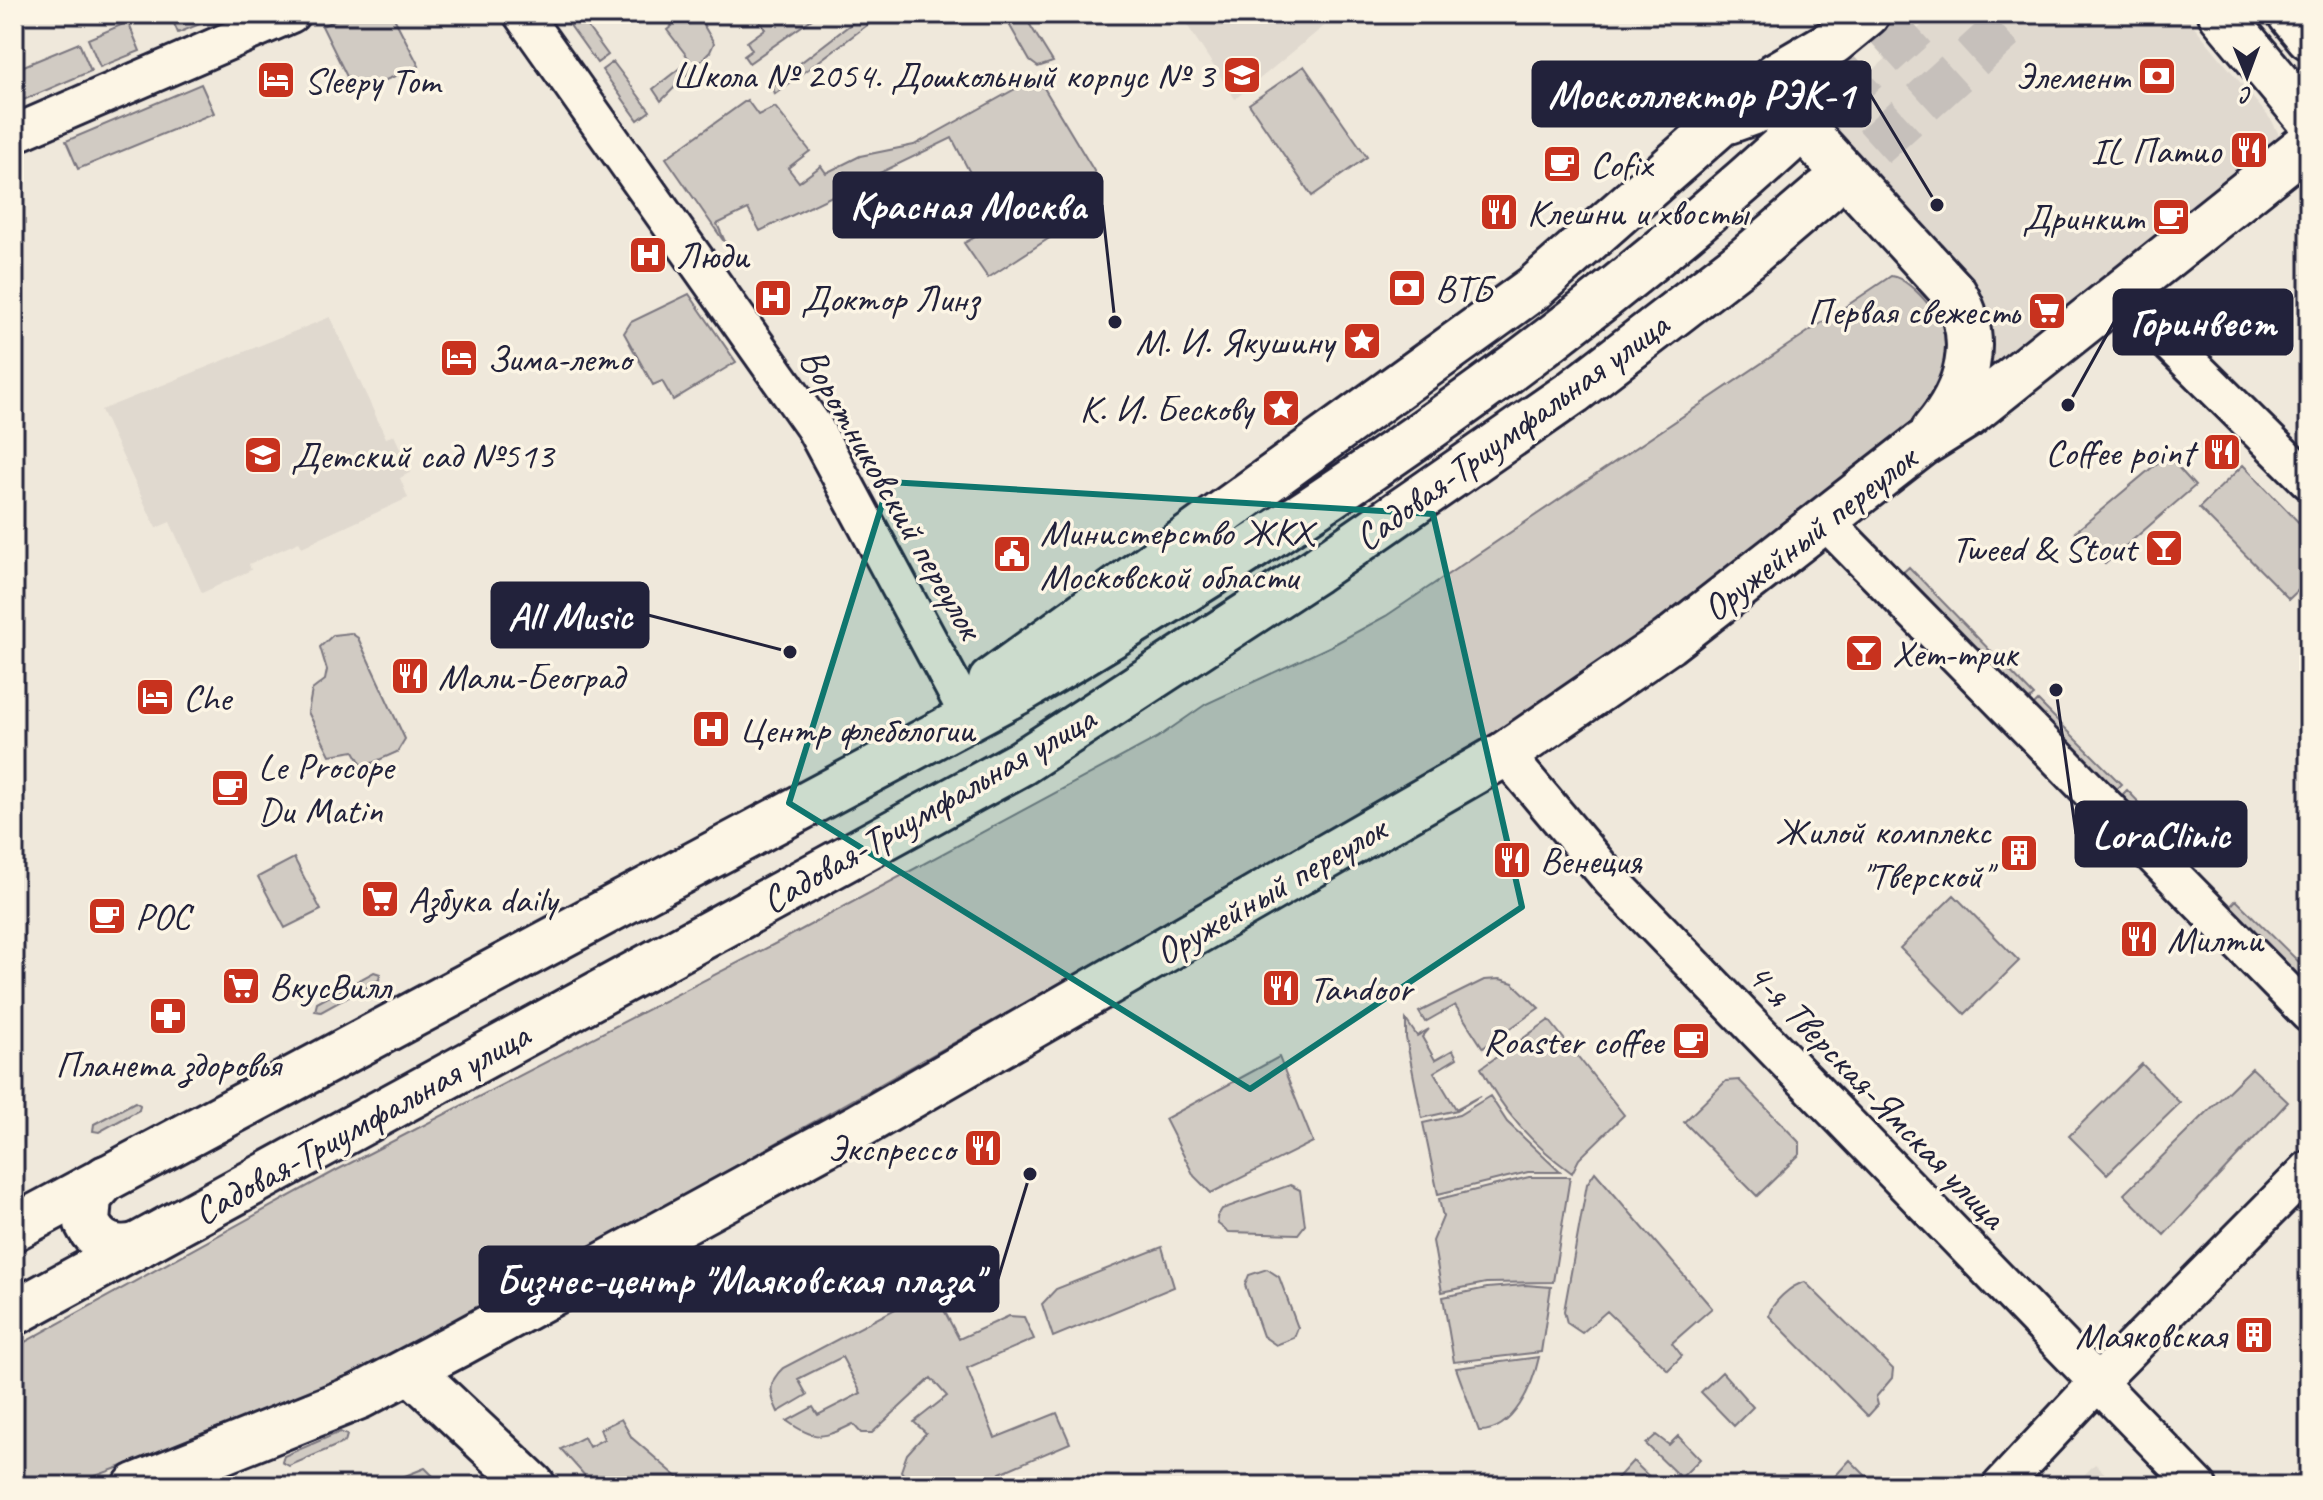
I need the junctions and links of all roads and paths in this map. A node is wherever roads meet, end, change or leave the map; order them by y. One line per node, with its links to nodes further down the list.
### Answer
1 (291, 14): 10 (street)
2 (522, 14): 17 (street, Воротниковский переулок)
3 (2221, 14): 7 (main road)
4 (2290, 14): 6 (main road)
5 (1857, 23): 8 (main road); 9 (main road)
6 (2309, 37)
7 (2309, 119)
8 (1727, 121): 9 (main road); 17 (main road)
9 (1792, 133): 14 (main road); 19 (main road, Садовая-Триумфальная улица)
10 (14, 134)
11 (2309, 143): 13 (main road, Оружейный переулок)
12 (1825, 191): 24 (main road, Садовая-Триумфальная улица)
13 (2121, 295): 14 (main road, Оружейный переулок); 15 (street)
14 (1922, 444): 16 (main road, Оружейный переулок)
15 (2309, 481)
16 (1824, 520): 18 (main road, Оружейный переулок); 20 (street)
17 (962, 703): 19 (main road)
18 (1505, 754): 26 (main road, Оружейный переулок); 27 (street, 4-я Тверская-Ямская улица)
19 (873, 767): 22 (main road, Садовая-Триумфальная улица)
20 (2309, 1014)
21 (2309, 1169): 27 (street)
22 (106, 1178): 23 (main road, Садовая-Триумфальная улица); 24 (main road)
23 (14, 1228)
24 (139, 1245): 25 (main road, Садовая-Триумфальная улица)
25 (14, 1313)
26 (410, 1370): 28 (main road, Оружейный переулок); 29 (main road)
27 (2098, 1382): 30 (street); 31 (street, 4-я Тверская-Ямская улица)
28 (136, 1486)
29 (533, 1486)
30 (2001, 1486)
31 (2198, 1486)

